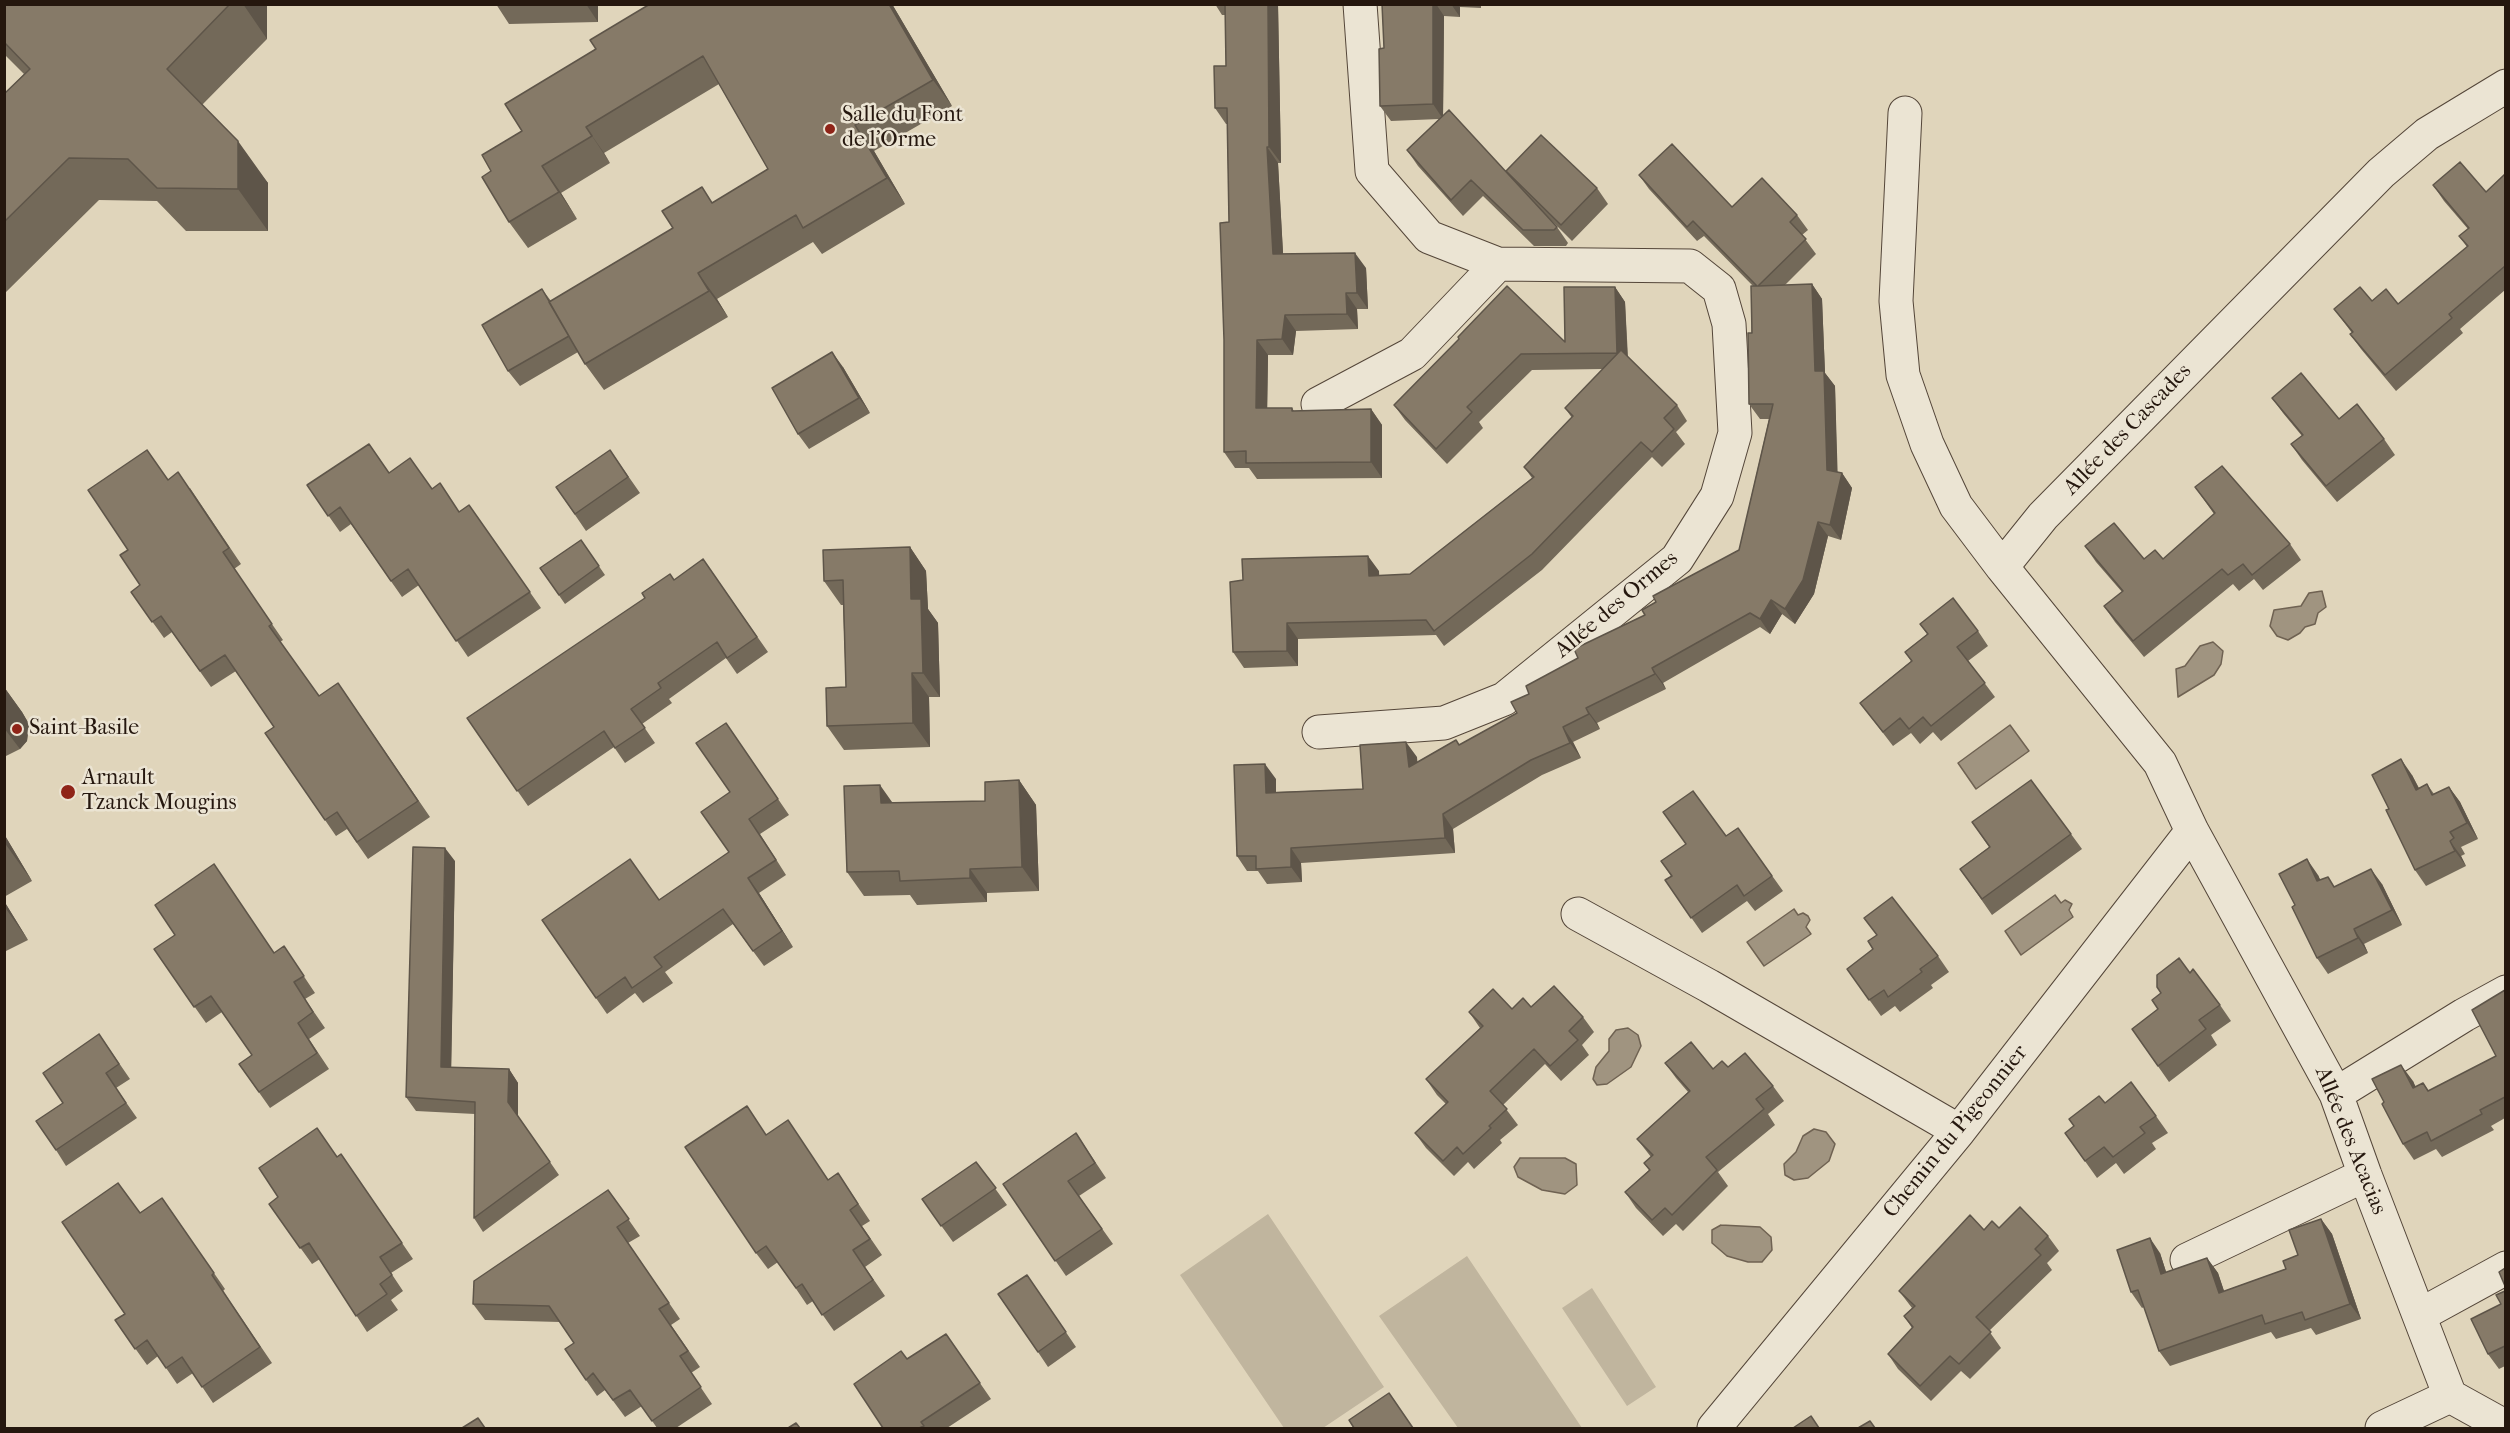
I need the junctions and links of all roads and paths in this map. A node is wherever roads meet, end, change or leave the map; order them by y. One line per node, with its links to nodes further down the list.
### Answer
1 (1360, 4): 4 (street, Allée des Ormes)
2 (2505, 86): 6 (street, Allée des Cascades)
3 (1905, 113): 6 (street)
4 (1498, 264): 5 (street); 7 (street, Allée des Ormes)
5 (1318, 404)
6 (2002, 567): 8 (street)
7 (1319, 732)
8 (2192, 831): 11 (street, Allée des Acacias); 12 (street, Chemin du Pigeonnier)
9 (1578, 914): 12 (street)
10 (2505, 992): 11 (street)
11 (2336, 1094): 13 (street, Allée des Acacias)
12 (1959, 1131): 19 (street, Chemin du Pigeonnier)
13 (2365, 1175): 14 (street); 16 (street, Allée des Acacias)
14 (2187, 1260)
15 (2505, 1268): 16 (street)
16 (2420, 1315): 17 (street, Allée des Acacias)
17 (2450, 1396): 18 (street); 20 (street)
18 (2505, 1427)
19 (1714, 1428)
20 (2382, 1428)

